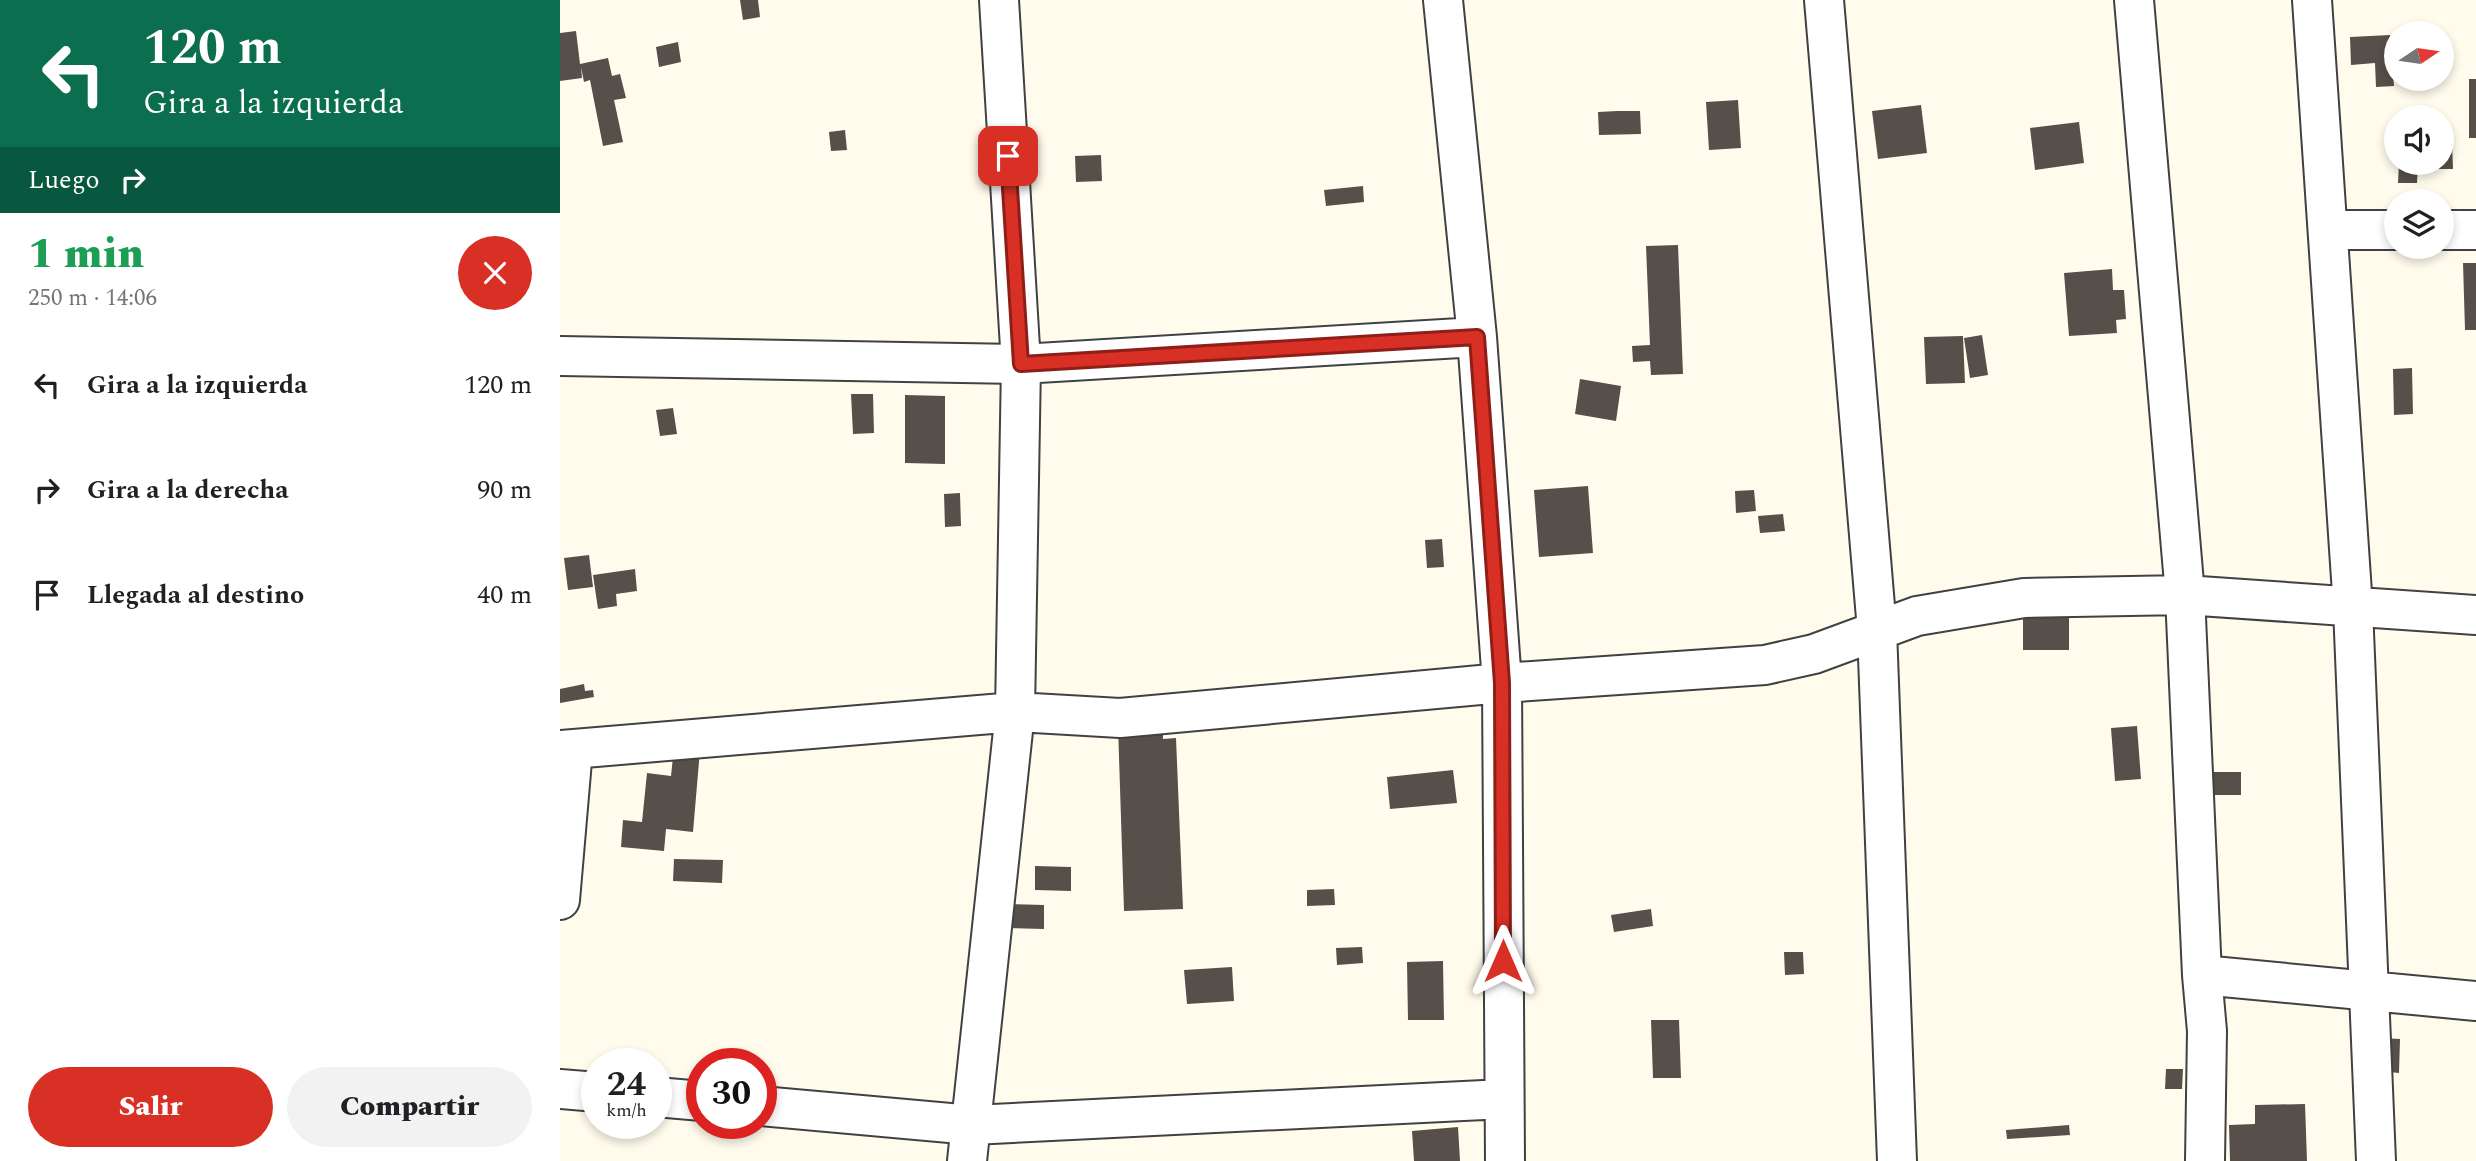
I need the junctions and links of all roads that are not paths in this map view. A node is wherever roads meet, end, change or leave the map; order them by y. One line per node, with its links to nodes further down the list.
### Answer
1 (999, 0): 12 (street)
2 (1443, 0): 10 (street)
3 (1825, 0): 16 (street)
4 (2134, 0): 13 (street)
5 (2312, 0): 6 (street)
6 (2329, 230): 7 (street); 14 (street)
7 (2384, 230)
8 (2454, 230): 9 (street)
9 (2476, 230)
10 (1477, 337): 12 (street); 17 (street)
11 (560, 356): 12 (street)
12 (1021, 364): 18 (street)
13 (2185, 595): 14 (street); 16 (street); 21 (street)
14 (2353, 608): 15 (street); 22 (street)
15 (2476, 615)
16 (1877, 630): 17 (street); 30 (street)
17 (1502, 683): 18 (street); 26 (street)
18 (1015, 712): 19 (street); 28 (street)
19 (566, 750): 20 (street)
20 (560, 900)
21 (2202, 975): 22 (street); 31 (street)
22 (2367, 992): 23 (street); 32 (street)
23 (2476, 1001)
24 (560, 1089): 25 (street)
25 (581, 1091)
26 (1504, 1099): 28 (street); 29 (street)
27 (777, 1109): 28 (street)
28 (970, 1143)
29 (1505, 1161)
30 (1897, 1161)
31 (2205, 1161)
32 (2376, 1161)

